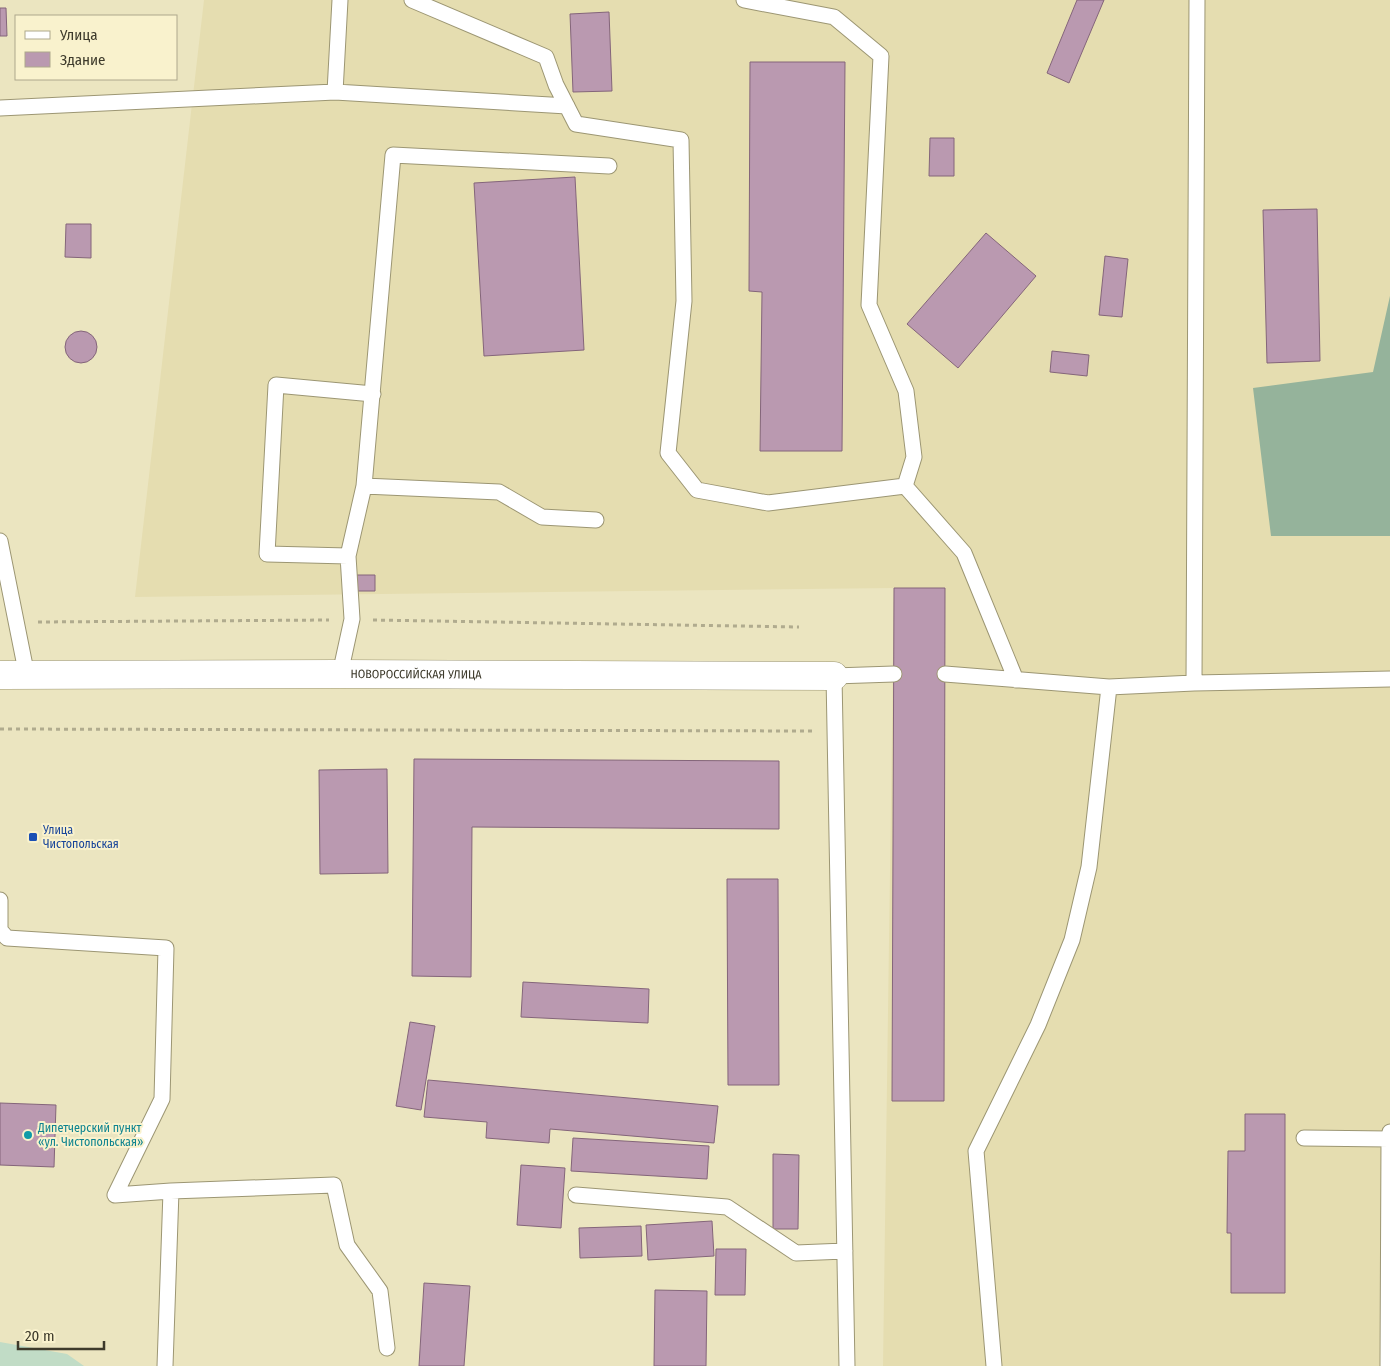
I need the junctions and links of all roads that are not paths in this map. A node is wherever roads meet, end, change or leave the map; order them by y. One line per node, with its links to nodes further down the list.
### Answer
1 (340, 0): 5 (lane)
2 (412, 0): 6 (lane)
3 (744, 0): 11 (lane)
4 (1196, 0): 23 (lane)
5 (335, 92): 6 (lane); 7 (lane)
6 (567, 106): 11 (lane)
7 (0, 108)
8 (609, 166): 9 (lane)
9 (373, 394): 10 (lane); 14 (lane)
10 (364, 486): 12 (lane); 14 (lane)
11 (905, 486): 22 (lane)
12 (596, 520)
13 (0, 541): 19 (lane)
14 (348, 556): 15 (lane)
15 (340, 674): 19 (street, НОВОРОССИЙСКАЯ УЛИЦА); 20 (street, НОВОРОССИЙСКАЯ УЛИЦА)
16 (894, 674): 20 (lane)
17 (945, 674): 22 (lane)
18 (0, 675): 19 (street, НОВОРОССИЙСКАЯ УЛИЦА)
19 (27, 676)
20 (834, 676): 30 (lane)
21 (1390, 679): 23 (lane)
22 (1016, 680): 24 (lane)
23 (1194, 682): 24 (lane)
24 (1109, 687): 34 (lane)
25 (0, 900): 28 (lane)
26 (1389, 1135): 27 (lane); 35 (lane)
27 (1304, 1138)
28 (172, 1191): 31 (lane); 32 (lane)
29 (576, 1195): 30 (lane)
30 (845, 1252): 33 (lane)
31 (387, 1348)
32 (165, 1366)
33 (847, 1366)
34 (994, 1366)
35 (1388, 1366)

